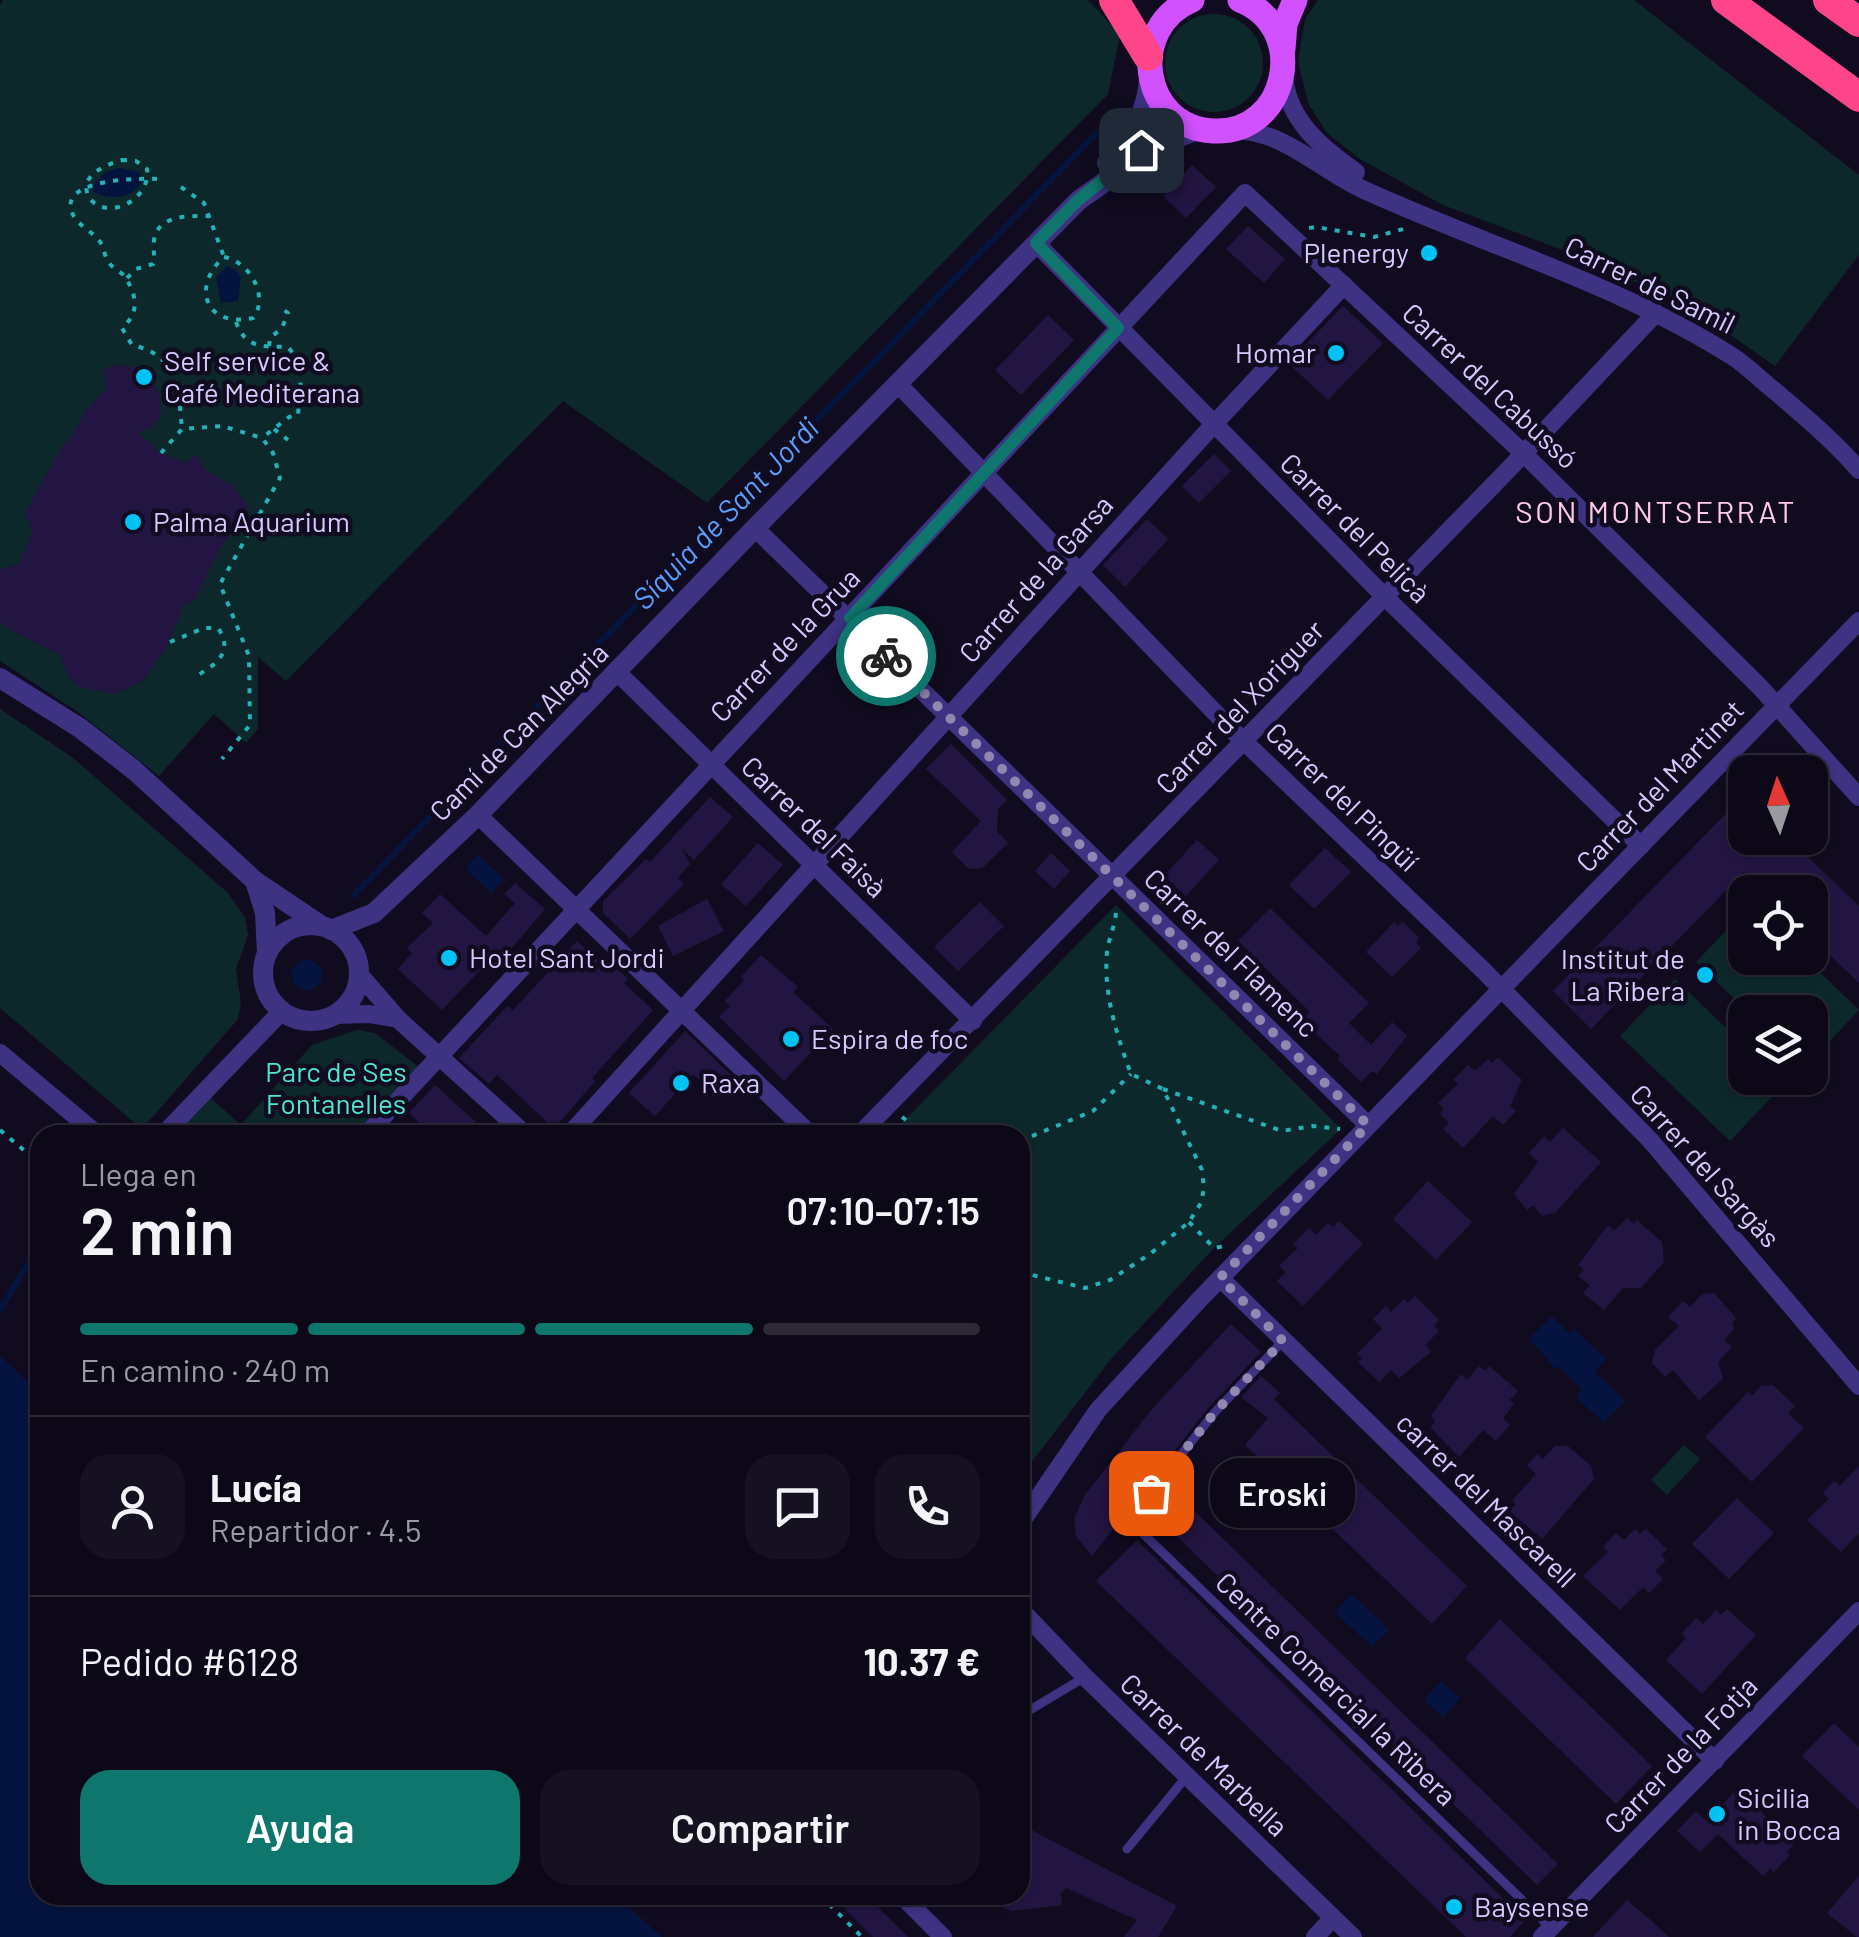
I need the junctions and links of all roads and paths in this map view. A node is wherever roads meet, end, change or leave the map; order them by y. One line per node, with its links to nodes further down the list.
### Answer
1 (1114, 0): 9 (highway)
2 (1192, 0): 9 (main road)
3 (1240, 0): 8 (main road)
4 (1295, 0): 8 (main road)
5 (1726, 0): 10 (highway)
6 (1828, 0): 7 (highway)
7 (1859, 22)
8 (1283, 60): 12 (main road); 18 (street, Carrer de Samil)
9 (1149, 66): 11 (main road); 19 (street, Camí de Can Alegria)
10 (1859, 97)
11 (1200, 130): 12 (main road); 19 (street, Camí de Can Alegria)
12 (1232, 130): 18 (street, Carrer de Samil)
13 (146, 179): 14 (path); 15 (path); 15 (path); 15 (path)
14 (157, 179)
15 (85, 188): 25 (path)
16 (181, 188): 20 (path)
17 (1244, 193): 22 (street, Carrer del Cabussó); 30 (street, Carrer de la Grua)
18 (1387, 198): 21 (street, Carrer de Samil)
19 (1078, 200): 23 (street, Camí de Can Alegria)
20 (210, 216): 24 (path); 25 (path)
21 (1429, 219): 22 (path); 28 (street, Carrer de Samil)
22 (1290, 234): 26 (street, Carrer del Cabussó)
23 (1036, 243): 30 (street, Carrer del Pelicà); 32 (street, Camí de Can Alegria)
24 (224, 257): 29 (path); 29 (path)
25 (127, 278): 34 (path)
26 (1344, 285): 33 (street, Carrer de la Garsa); 39 (street, Carrer del Cabussó)
27 (280, 306): 31 (path)
28 (1656, 313): 39 (street, Carrer del Xoriguer); 40 (street, Carrer de Samil)
29 (236, 322): 31 (path)
30 (1118, 328): 33 (street, Carrer del Pelicà); 41 (street, Carrer de la Grua)
31 (269, 346): 35 (path)
32 (897, 383): 41 (street, Carrer del Pingüí); 42 (street, Camí de Can Alegria)
33 (1214, 424): 43 (street, Carrer de la Garsa); 44 (street, Carrer del Pelicà)
34 (182, 429): 36 (path); 38 (path)
35 (274, 430): 36 (path); 37 (path)
36 (262, 438): 54 (path)
37 (288, 440)
38 (161, 453)
39 (1524, 454): 44 (street, Carrer del Xoriguer); 51 (street, Carrer del Cabussó)
40 (1859, 470)
41 (983, 473): 43 (street, Carrer del Pingüí); 45 (street, Carrer de la Grua)
42 (755, 528): 45 (street, Carrer del Flamenc); 48 (street, Camí de Can Alegria)
43 (1078, 574): 52 (street, Carrer de la Garsa); 53 (street, Carrer del Pingüí)
44 (1384, 597): 53 (street, Carrer del Xoriguer); 58 (street, Carrer del Pelicà)
45 (850, 618): 52 (street, Carrer del Flamenc); 55 (street, Carrer de la Grua)
46 (1859, 621): 51 (street, Carrer del Martinet)
47 (170, 642): 49 (path)
48 (617, 672): 55 (street, Carrer del Faisà); 57 (street, Camí de Can Alegria)
49 (198, 675)
50 (0, 678): 61 (street)
51 (1776, 706): 56 (street, Carrer del Cabussó); 58 (street, Carrer del Martinet)
52 (946, 718): 59 (street, Carrer de la Garsa); 60 (street, Carrer del Flamenc)
53 (1244, 742): 60 (street, Carrer del Xoriguer); 68 (street, Carrer del Pingüí)
54 (222, 759)
55 (709, 764): 59 (street, Carrer del Faisà); 63 (street, Carrer de la Grua)
56 (1859, 797)
57 (478, 814): 63 (street); 64 (street, Camí de Can Alegria)
58 (1641, 846): 68 (street, Carrer del Martinet)
59 (813, 866): 69 (street, Carrer de la Garsa); 73 (street, Carrer del Faisà)
60 (1114, 877): 62 (street, Carrer del Xoriguer); 87 (street, Carrer del Flamenc)
61 (256, 881): 65 (street); 66 (street)
62 (1096, 895): 73 (street, Carrer del Xoriguer); 76 (path)
63 (577, 907): 69 (street); 75 (street, Carrer de la Grua)
64 (374, 913): 65 (street); 67 (street)
65 (326, 928): 66 (street); 67 (street)
66 (267, 954): 70 (street)
67 (359, 970): 71 (street); 72 (street)
68 (1501, 990): 87 (street); 96 (street, Carrer del Sargàs)
69 (682, 1010): 83 (street, Carrer de la Garsa); 84 (street)
70 (281, 1012): 71 (street); 80 (street)
71 (335, 1015): 72 (street)
72 (398, 1020): 75 (street)
73 (973, 1021): 78 (street, Carrer del Xoriguer)
74 (0, 1053): 79 (street)
75 (440, 1057): 81 (street, Carrer de la Grua); 82 (street)
76 (1130, 1074): 77 (path); 89 (path)
77 (1162, 1089): 87 (path); 91 (path)
78 (890, 1104): 85 (street, Carrer del Xoriguer); 86 (path)
79 (86, 1125)
80 (173, 1125)
81 (375, 1125)
82 (515, 1125)
83 (578, 1125)
84 (802, 1125)
85 (870, 1125)
86 (914, 1125)
87 (1368, 1125): 92 (street)
88 (0, 1130): 90 (path)
89 (1030, 1137)
90 (30, 1156)
91 (1189, 1222): 92 (path); 93 (path)
92 (1240, 1257): 94 (street)
93 (1030, 1274)
94 (1220, 1278): 95 (street, carrer del Mascarell); 97 (street)
95 (1283, 1341): 102 (street, carrer del Mascarell); 108 (lane, Centre Comercial la Ribera)
96 (1859, 1386)
97 (1030, 1509)
98 (1859, 1612): 102 (street, Carrer de la Fotja)
99 (1030, 1619): 100 (street, Carrer de Marbella)
100 (1086, 1677): 101 (lane); 103 (street, Carrer de Marbella)
101 (1030, 1710)
102 (1715, 1761): 108 (street, Carrer de la Fotja)
103 (1186, 1776): 104 (lane); 107 (street, Carrer de Marbella)
104 (1128, 1848)
105 (830, 1905): 109 (path)
106 (911, 1905): 110 (street)
107 (1333, 1918): 111 (street); 112 (street, Carrer de Marbella)
108 (1547, 1933)
109 (862, 1937)
110 (943, 1937)
111 (1315, 1937)
112 (1353, 1937)

